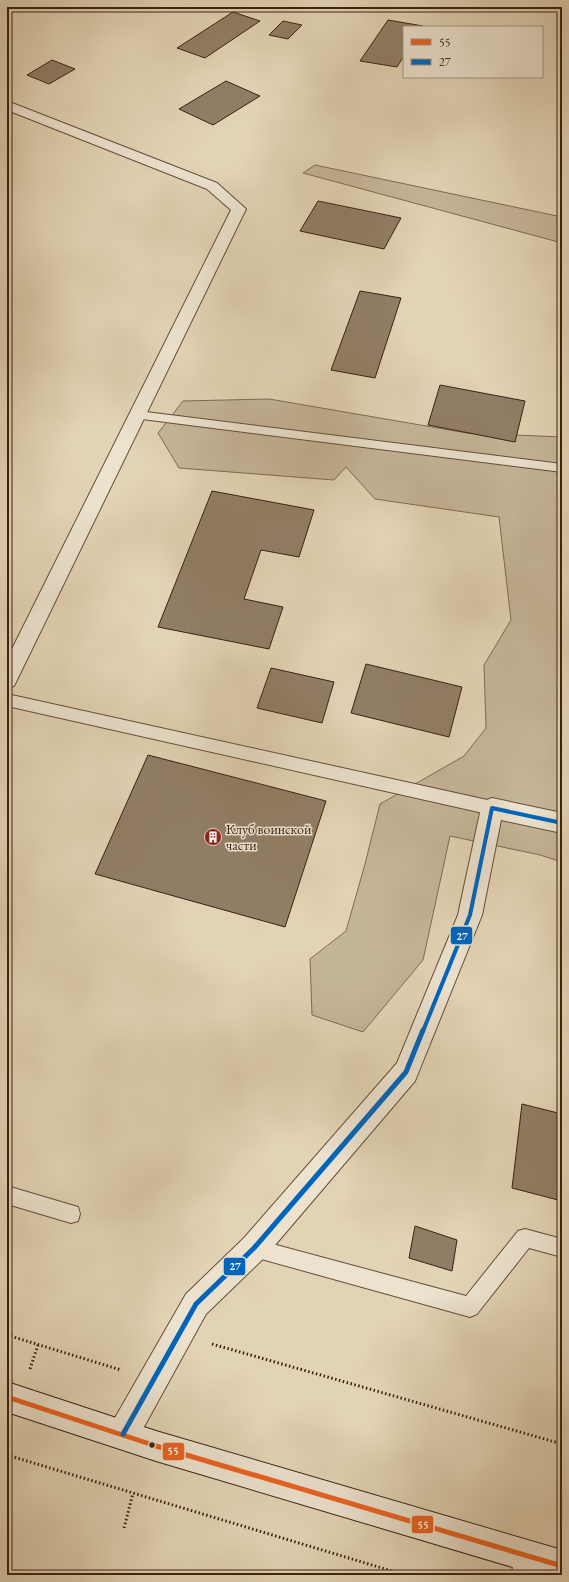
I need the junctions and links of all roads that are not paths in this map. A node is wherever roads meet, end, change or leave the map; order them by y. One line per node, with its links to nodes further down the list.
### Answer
1 (557, 7): 2 (lane)
2 (562, 8)
3 (7, 105): 4 (street)
4 (138, 415): 5 (lane); 6 (street)
5 (562, 468)
6 (7, 680)
7 (7, 700): 8 (lane)
8 (492, 808): 9 (street); 12 (street)
9 (562, 823)
10 (7, 1195): 11 (lane)
11 (71, 1214)
12 (254, 1248): 13 (lane); 15 (street)
13 (562, 1248)
14 (7, 1397): 15 (street)
15 (123, 1434): 16 (street)
16 (524, 1565): 17 (street)
17 (562, 1566)

